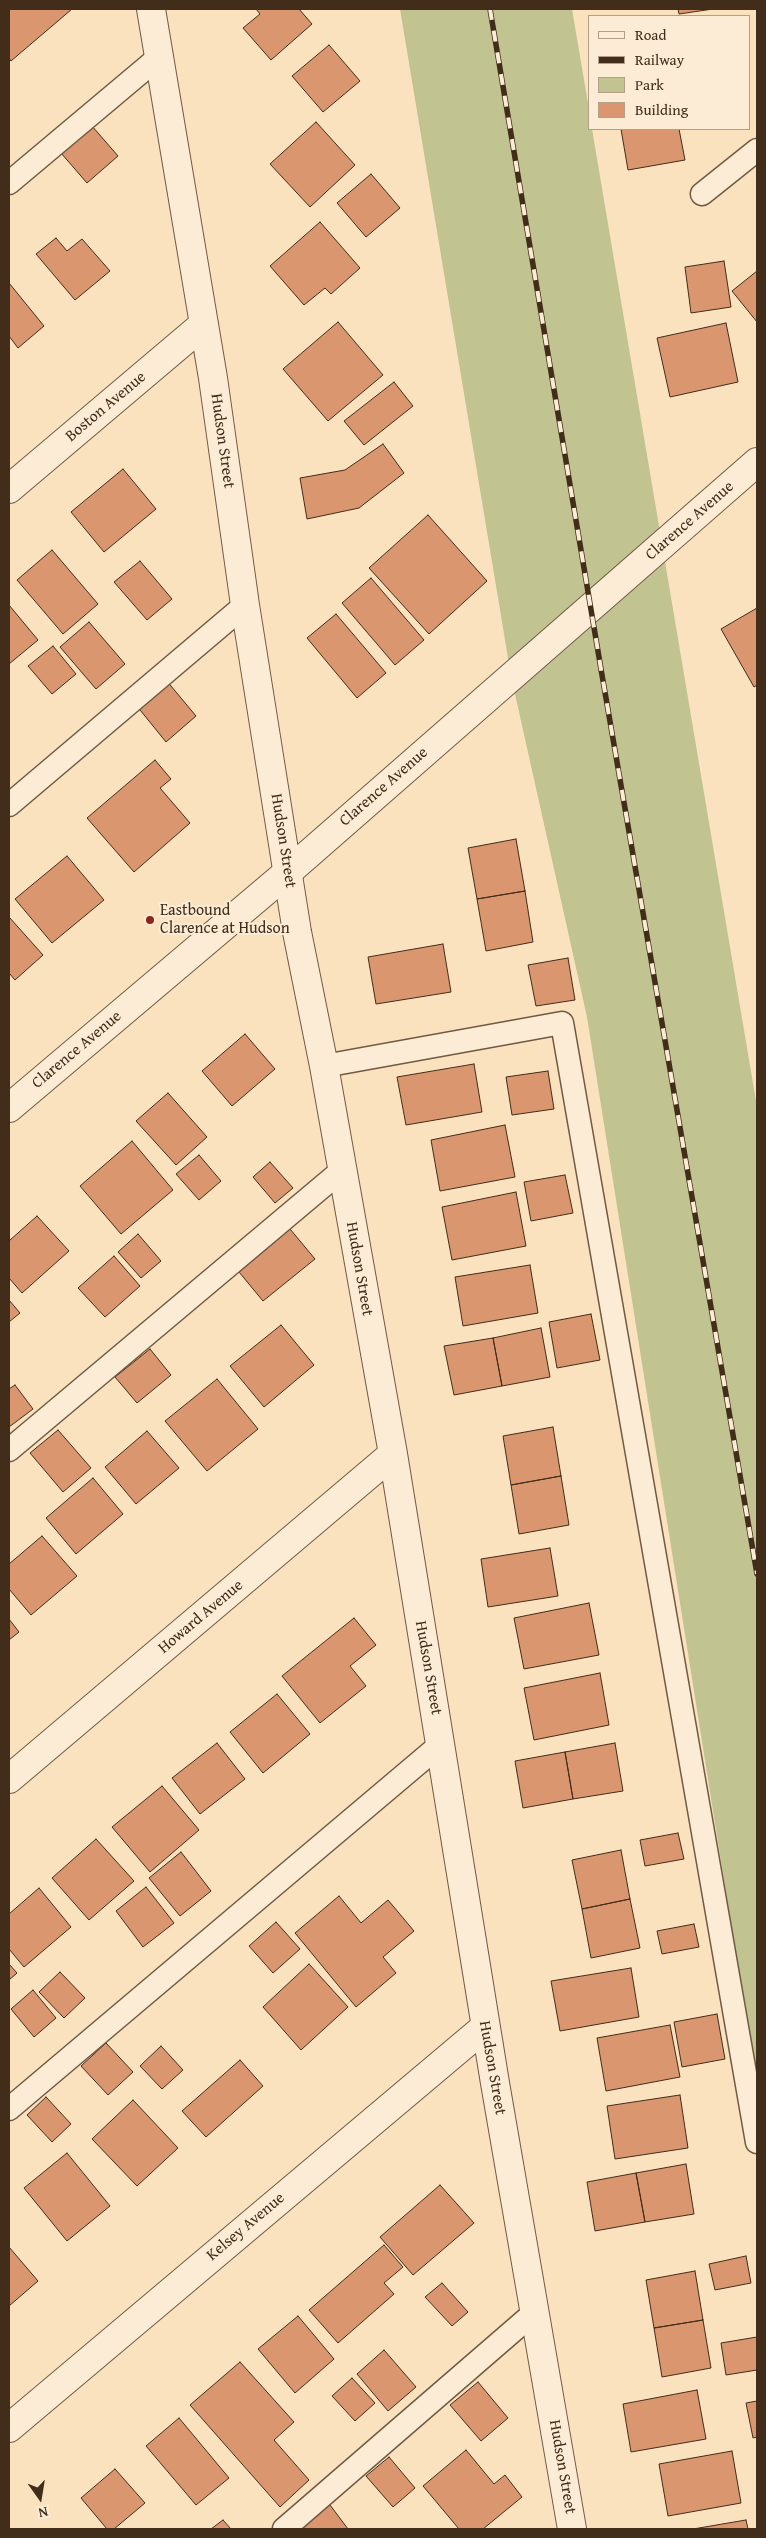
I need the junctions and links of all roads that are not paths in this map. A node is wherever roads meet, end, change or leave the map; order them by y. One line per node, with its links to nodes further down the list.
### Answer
1 (151, 9): 2 (street, Hudson Street)
2 (159, 57): 4 (lane); 6 (street, Hudson Street)
3 (757, 150): 5 (lane)
4 (9, 183)
5 (702, 194)
6 (204, 324): 8 (street, Boston Avenue); 9 (street, Hudson Street)
7 (757, 462): 11 (street, Clarence Avenue)
8 (9, 489)
9 (245, 605): 10 (lane); 11 (street, Hudson Street)
10 (9, 805)
11 (288, 872): 12 (street, Hudson Street); 13 (street, Clarence Avenue)
12 (324, 1066): 14 (street, Hudson Street); 21 (lane)
13 (9, 1108)
14 (341, 1171): 15 (lane); 16 (street, Hudson Street)
15 (9, 1450)
16 (393, 1454): 17 (street, Hudson Street); 18 (street, Howard Avenue)
17 (441, 1744): 19 (street, Hudson Street); 20 (lane)
18 (9, 1780)
19 (485, 2027): 22 (street, Hudson Street); 23 (street, Kelsey Avenue)
20 (9, 2109)
21 (757, 2142)
22 (536, 2312): 24 (lane); 25 (street, Hudson Street)
23 (9, 2428)
24 (284, 2529)
25 (572, 2529)

